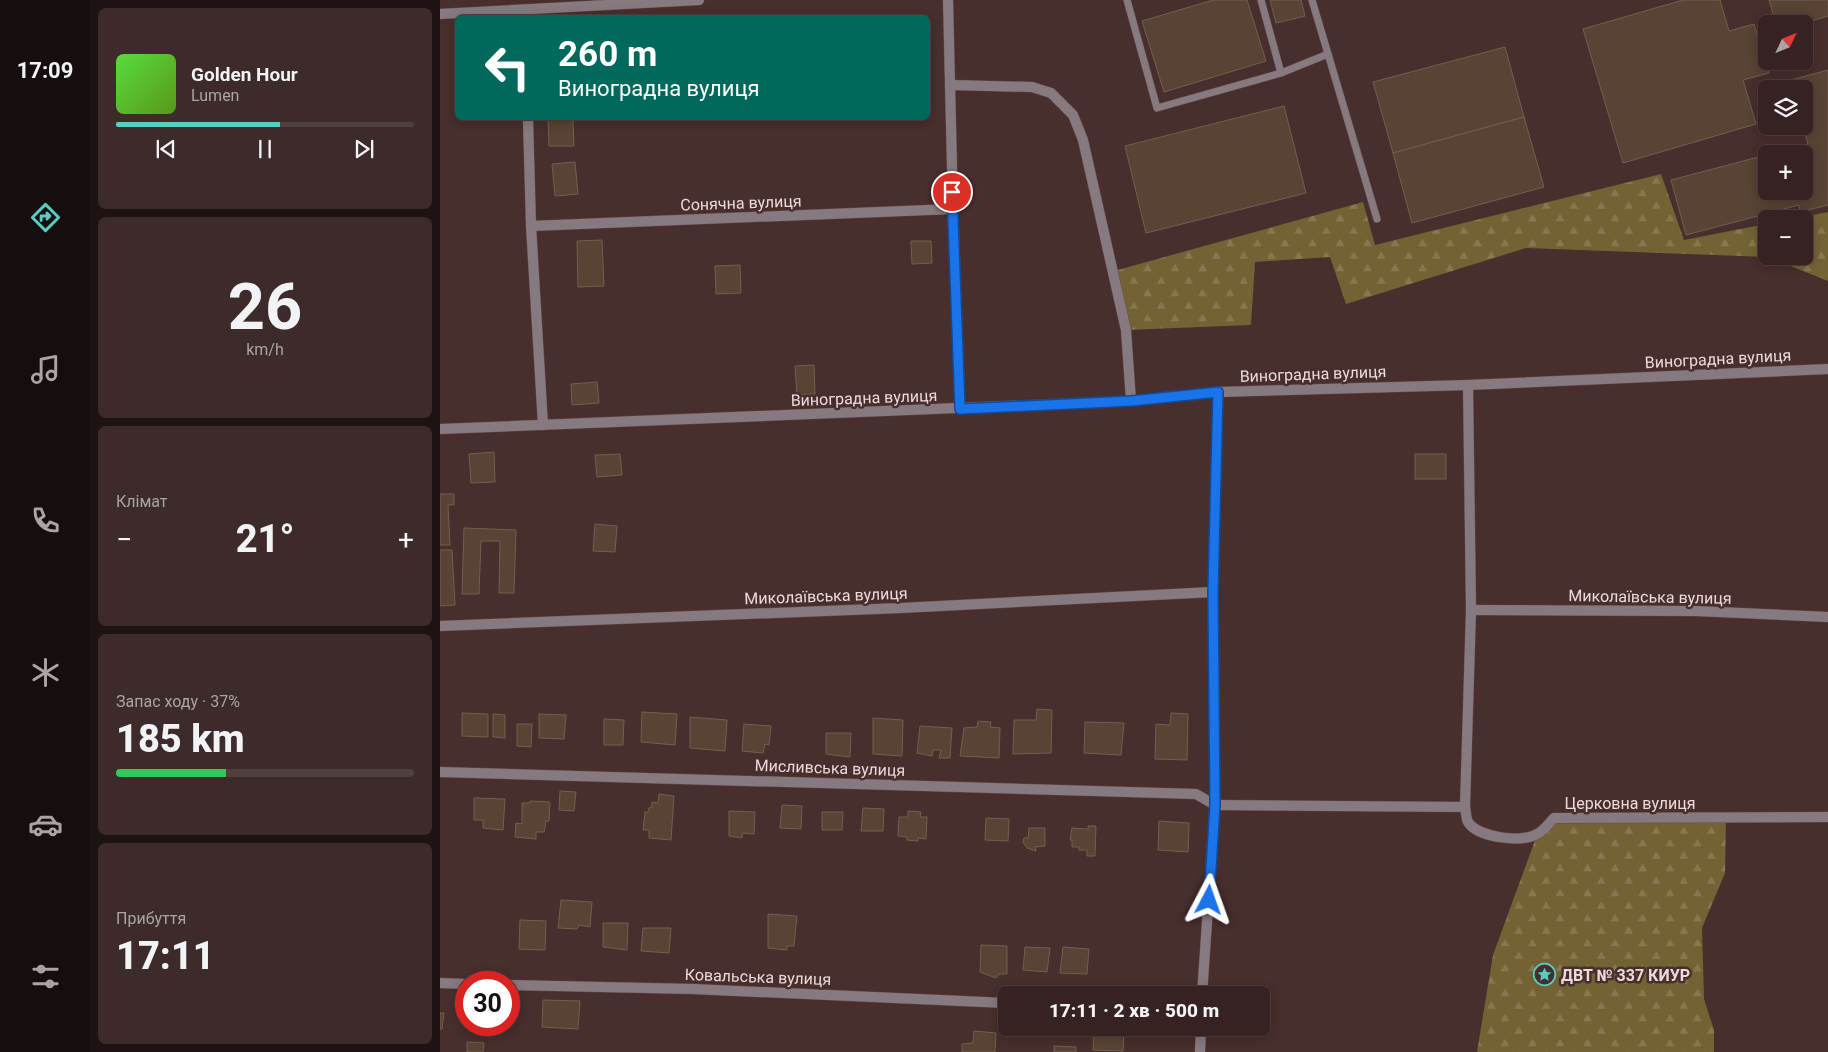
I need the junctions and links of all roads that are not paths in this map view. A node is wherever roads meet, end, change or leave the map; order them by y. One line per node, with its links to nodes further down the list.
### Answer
1 (699, 0): 6 (street)
2 (948, 0): 10 (street)
3 (1127, 0): 9 (lane)
4 (1261, 0): 9 (lane)
5 (1312, 0): 8 (lane)
6 (525, 13): 7 (street)
7 (440, 14)
8 (1328, 54): 9 (lane); 13 (lane)
9 (1281, 73)
10 (950, 85): 12 (street); 18 (street)
11 (528, 120): 14 (street)
12 (953, 209): 14 (street, Сонячна вулиця); 19 (street)
13 (1377, 219)
14 (531, 226): 20 (street)
15 (1828, 369): 16 (street, Виноградна вулиця)
16 (1468, 385): 17 (street, Виноградна вулиця); 23 (street)
17 (1218, 392): 18 (street, Виноградна вулиця); 22 (street)
18 (1131, 401): 19 (street, Виноградна вулиця)
19 (960, 409): 20 (street, Виноградна вулиця)
20 (543, 425): 21 (street, Виноградна вулиця)
21 (440, 429)
22 (1213, 592): 25 (street, Миколаївська вулиця); 27 (street)
23 (1472, 610): 24 (street, Миколаївська вулиця); 28 (street)
24 (1828, 617)
25 (440, 626)
26 (440, 772): 27 (street, Мисливська вулиця)
27 (1215, 805): 28 (street); 33 (street)
28 (1464, 807): 29 (street, Церковна вулиця)
29 (1828, 817)
30 (440, 983): 31 (street)
31 (455, 984)
32 (520, 985): 34 (street, Ковальська вулиця)
33 (1203, 986)
34 (998, 1004)
35 (1200, 1036): 36 (street)
36 (1200, 1052)

